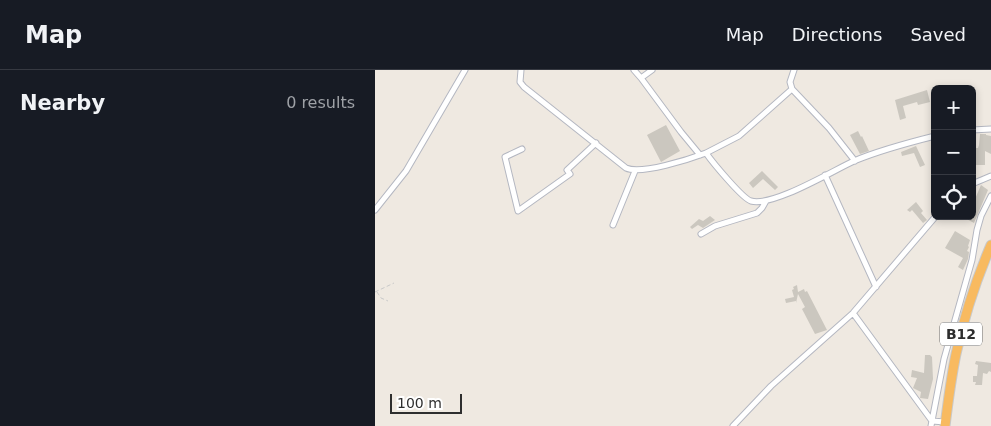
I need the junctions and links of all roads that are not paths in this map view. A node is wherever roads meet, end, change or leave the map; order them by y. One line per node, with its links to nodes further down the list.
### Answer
1 (465, 70): 22 (street)
2 (521, 70): 11 (street)
3 (634, 70): 6 (street)
4 (652, 70): 6 (street)
5 (794, 70): 7 (street)
6 (641, 78): 13 (street)
7 (792, 90): 13 (street); 14 (street)
8 (991, 129): 9 (street)
9 (976, 130)
10 (931, 137): 14 (street)
11 (596, 143): 12 (street); 15 (street)
12 (522, 149)
13 (703, 154): 15 (street); 20 (street)
14 (855, 161): 16 (street)
15 (635, 171): 24 (street)
16 (825, 175): 20 (street); 27 (street)
17 (991, 176): 18 (street)
18 (976, 182)
19 (991, 196): 21 (street)
20 (766, 201): 25 (street)
21 (990, 203): 28 (street)
22 (375, 210)
23 (933, 220): 27 (street)
24 (613, 225)
25 (701, 234)
26 (991, 245): 28 (highway, B12)
27 (876, 287): 29 (street)
28 (969, 291): 30 (street); 31 (highway, B12)
29 (853, 313): 30 (street); 32 (street)
30 (932, 423): 31 (street)
31 (945, 424)
32 (733, 426)

